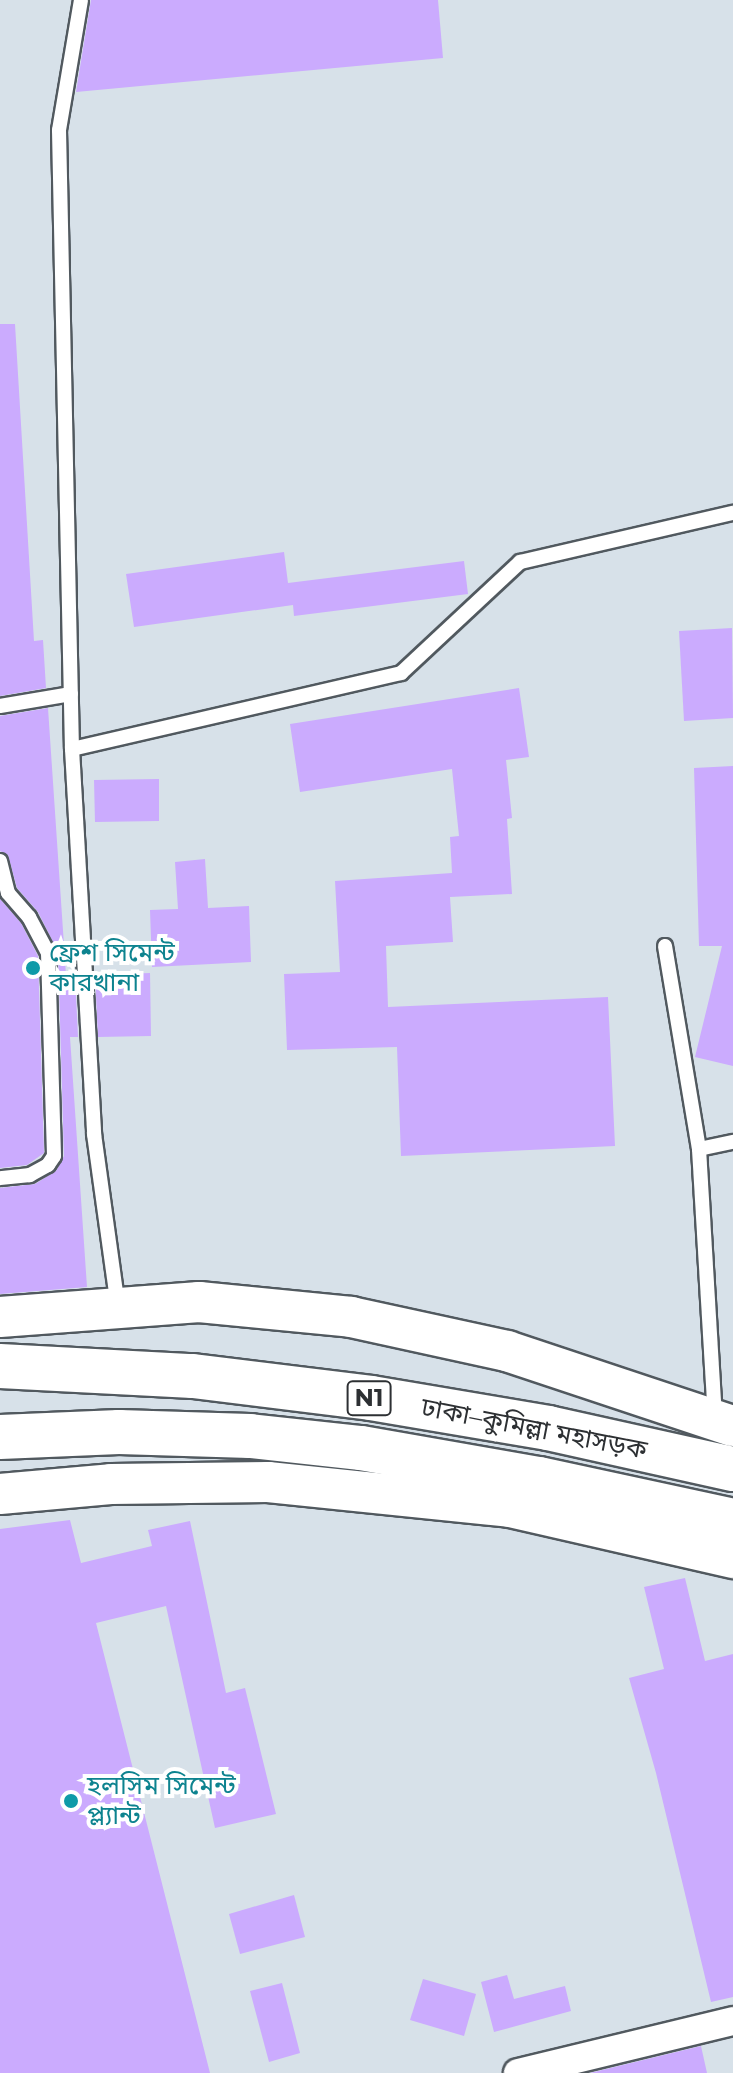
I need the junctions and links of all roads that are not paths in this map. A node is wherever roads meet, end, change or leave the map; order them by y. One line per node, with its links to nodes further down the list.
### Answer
1 (81, 0): 3 (lane)
2 (733, 513): 5 (lane)
3 (71, 694): 4 (lane); 5 (lane)
4 (0, 706)
5 (72, 749): 11 (lane)
6 (0, 861): 10 (lane)
7 (665, 946): 9 (lane)
8 (733, 1142): 9 (lane)
9 (699, 1149): 14 (lane)
10 (0, 1178)
11 (118, 1308): 12 (street); 14 (street)
12 (0, 1317)
13 (0, 1366): 16 (highway, ঢাকা–কুমিল্লা মহাসড়ক / N1)
14 (724, 1423)
15 (0, 1437): 18 (highway, ঢাকা–কুমিল্লা মহাসড়ক / N1)
16 (733, 1469)
17 (0, 1494): 19 (street)
18 (733, 1521)
19 (733, 1558)
20 (733, 2021): 21 (street)
21 (518, 2073)

